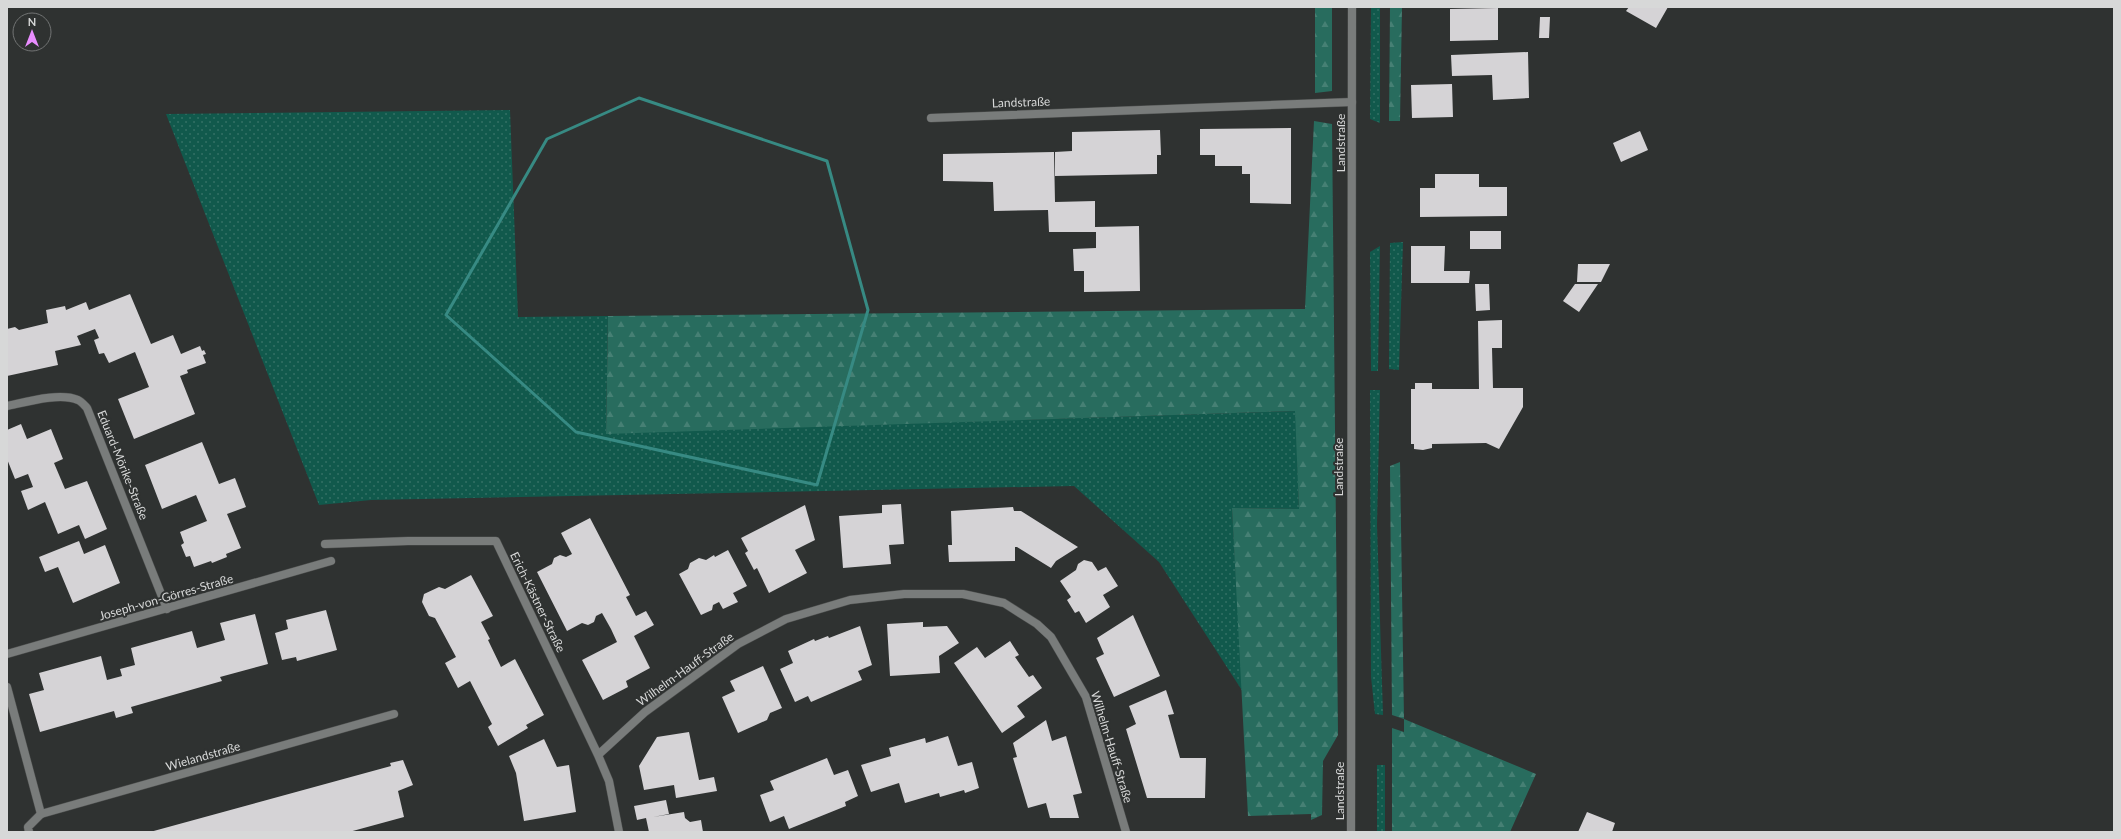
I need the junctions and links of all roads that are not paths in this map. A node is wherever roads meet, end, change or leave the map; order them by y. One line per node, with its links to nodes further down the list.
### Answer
1 (1352, 7): 2 (street, Landstraße)
2 (1352, 102): 3 (street, Landstraße); 16 (street, Landstraße)
3 (931, 118)
4 (7, 406): 7 (street, Eduard-Mörike-Straße)
5 (325, 544): 11 (street, Erich-Kästner-Straße)
6 (331, 561): 7 (street, Joseph-von-Görres-Straße)
7 (167, 609): 8 (street, Joseph-von-Görres-Straße)
8 (7, 654)
9 (7, 687): 12 (street)
10 (394, 714): 12 (street, Wielandstraße)
11 (598, 755): 14 (street, Erich-Kästner-Straße); 15 (street, Wilhelm-Hauff-Straße)
12 (41, 814): 13 (street)
13 (29, 832)
14 (619, 832)
15 (1126, 832)
16 (1351, 832)

